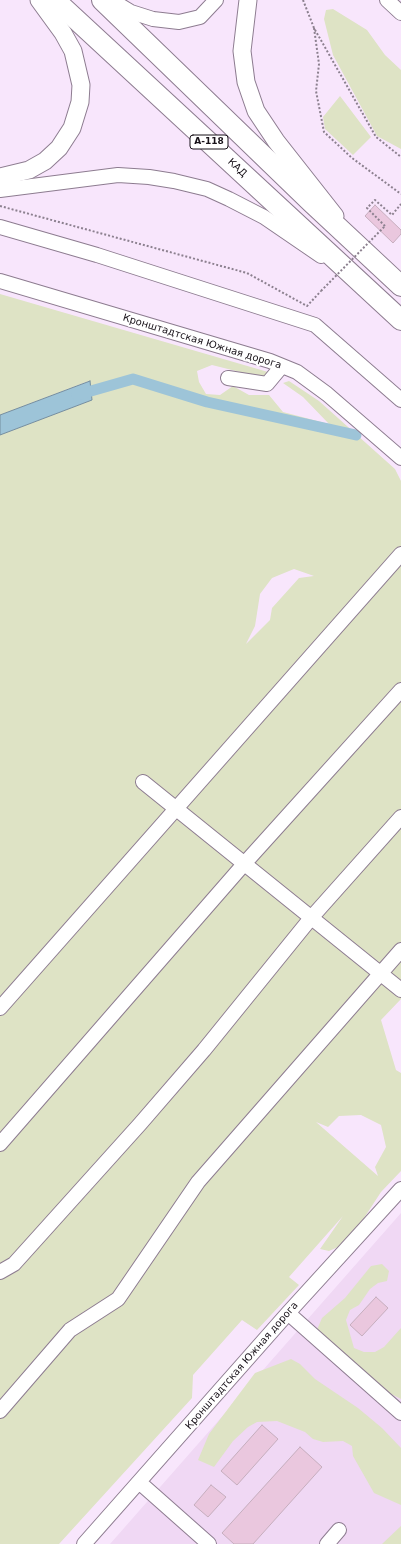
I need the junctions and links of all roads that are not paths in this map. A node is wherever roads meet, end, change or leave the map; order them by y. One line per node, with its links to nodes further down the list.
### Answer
1 (39, 0): 9 (main road)
2 (55, 0): 14 (highway, КАД / А-118)
3 (102, 0): 12 (highway, А-118)
4 (111, 0): 5 (street)
5 (216, 0)
6 (248, 0): 12 (main road)
7 (387, 0): 8 (street)
8 (401, 13)
9 (0, 177)
10 (0, 190): 14 (street)
11 (0, 227): 19 (street)
12 (356, 243): 15 (highway, А-118)
13 (0, 281): 17 (street, Кронштадтская Южная дорога)
14 (364, 285): 16 (highway, КАД / А-118)
15 (401, 286)
16 (401, 320)
17 (282, 366): 18 (street); 20 (street, Кронштадтская Южная дорога)
18 (228, 378)
19 (401, 400)
20 (401, 458)
21 (401, 554): 24 (street)
22 (401, 690): 26 (street)
23 (143, 782): 24 (street)
24 (176, 809): 26 (street); 31 (street)
25 (401, 817): 27 (street)
26 (244, 864): 27 (street); 32 (street)
27 (311, 918): 29 (street); 34 (street)
28 (401, 950): 29 (street)
29 (381, 974): 30 (street); 36 (street)
30 (401, 990)
31 (0, 1008)
32 (0, 1144)
33 (401, 1189): 35 (street, Кронштадтская Южная дорога)
34 (0, 1272)
35 (288, 1312): 37 (street); 38 (street, Кронштадтская Южная дорога)
36 (0, 1411)
37 (401, 1413)
38 (139, 1482): 40 (street, Кронштадтская Южная дорога); 41 (street)
39 (339, 1530): 42 (street)
40 (84, 1544)
41 (209, 1544)
42 (327, 1544)

